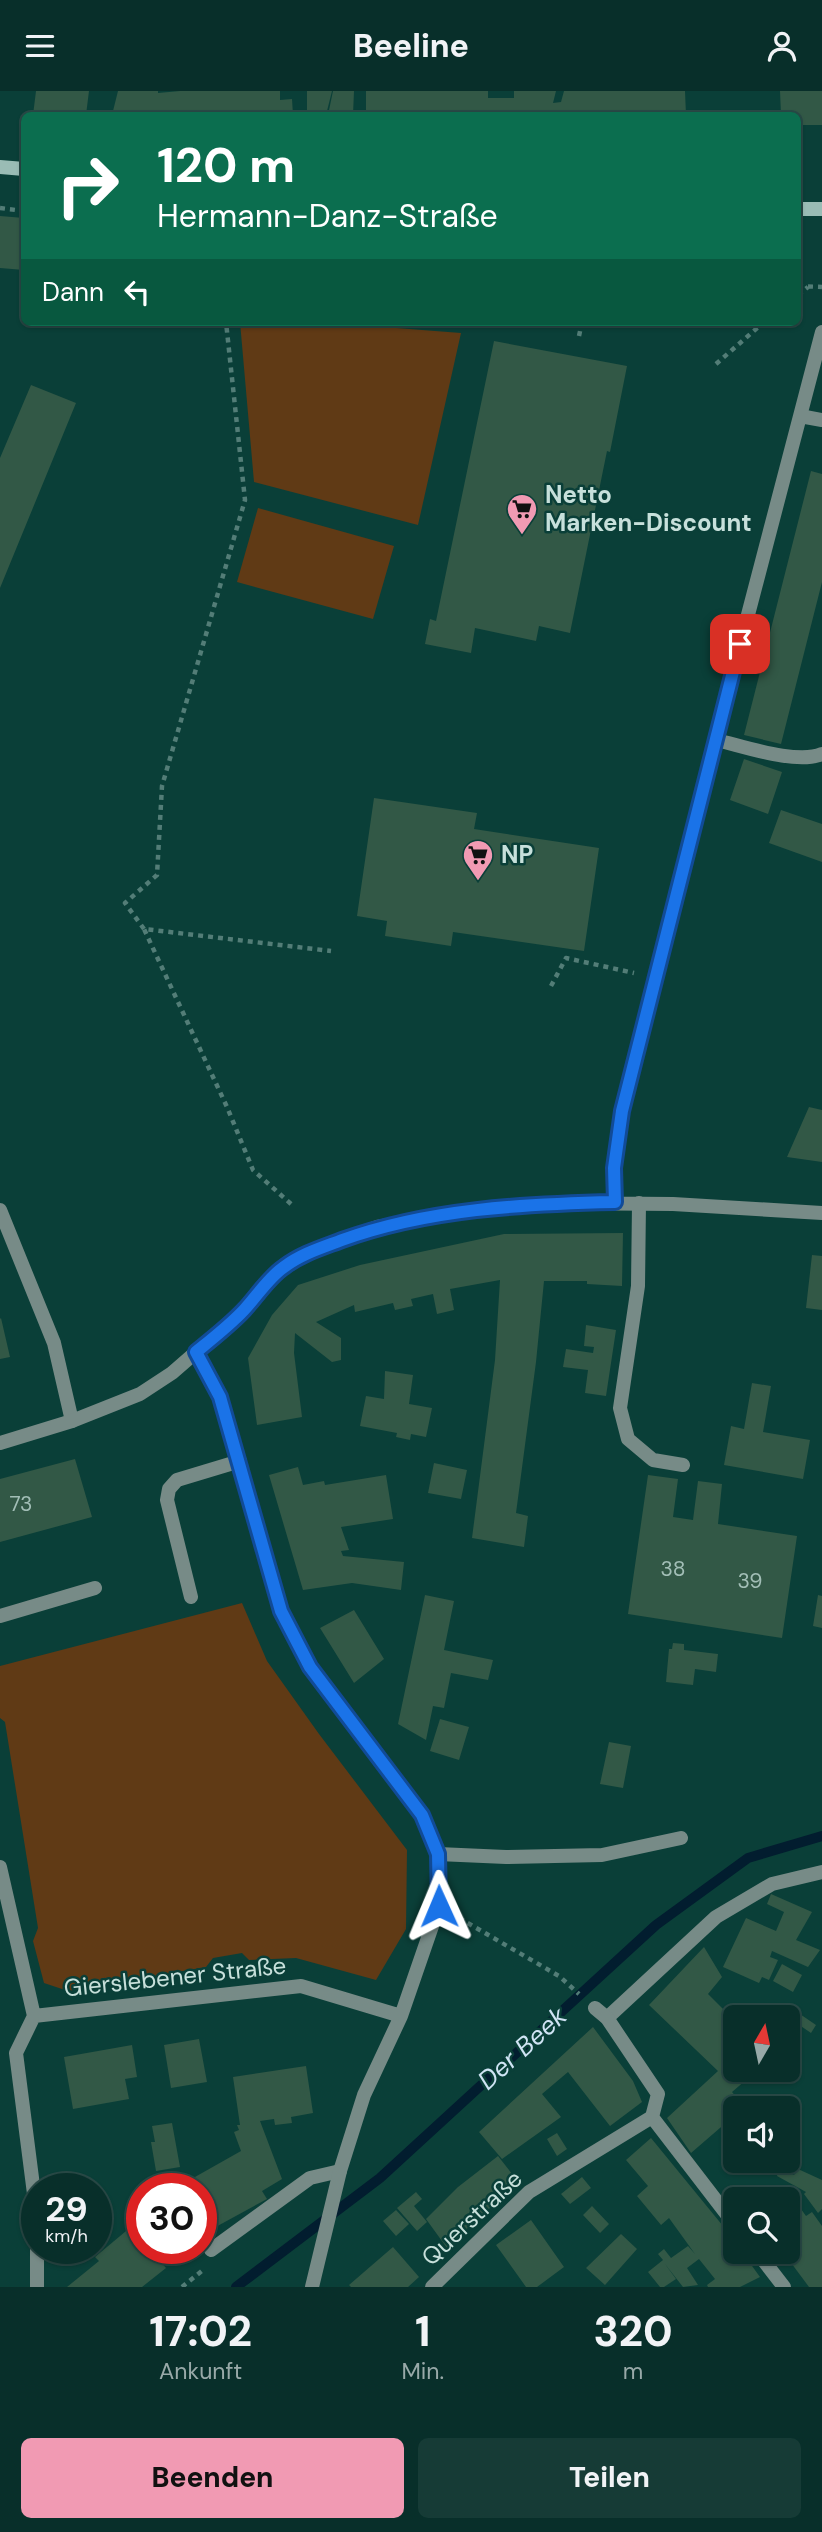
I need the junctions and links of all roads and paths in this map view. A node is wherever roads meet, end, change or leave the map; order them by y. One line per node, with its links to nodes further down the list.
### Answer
1 (0, 167): 2 (main road)
2 (21, 169)
3 (0, 208): 6 (path)
4 (801, 209): 5 (main road)
5 (822, 209)
6 (21, 211)
7 (801, 286): 8 (path)
8 (808, 287): 9 (path); 10 (path)
9 (822, 287)
10 (801, 293)
11 (226, 326): 21 (path)
12 (581, 326): 15 (path)
13 (759, 326): 16 (path)
14 (822, 332): 17 (street)
15 (579, 336)
16 (716, 363)
17 (800, 416): 18 (street); 19 (street)
18 (822, 420)
19 (716, 740): 20 (street); 23 (street)
20 (822, 754)
21 (144, 929): 22 (path); 27 (path)
22 (331, 951)
23 (655, 978): 24 (path); 25 (street)
24 (551, 986)
25 (615, 1202): 26 (street); 30 (street)
26 (639, 1203): 29 (street); 34 (street)
27 (291, 1204)
28 (0, 1210): 31 (street)
29 (822, 1213)
30 (196, 1352): 31 (street); 33 (street)
31 (72, 1421): 32 (street)
32 (0, 1443)
33 (240, 1461): 36 (street); 39 (street)
34 (683, 1465)
35 (95, 1588): 37 (street)
36 (191, 1597)
37 (0, 1616)
38 (681, 1838): 39 (street)
39 (438, 1854): 42 (street)
40 (0, 1867): 45 (street)
41 (822, 1872): 47 (street)
42 (439, 1906): 43 (path); 46 (street)
43 (559, 1976)
44 (595, 2008): 47 (street)
45 (34, 2016): 46 (street, Gierslebener Straße); 49 (street)
46 (401, 2016): 50 (street)
47 (607, 2018): 48 (street)
48 (652, 2117): 51 (street); 57 (street, Querstraße)
49 (31, 2173)
50 (338, 2176): 52 (street); 56 (street)
51 (723, 2209)
52 (217, 2246)
53 (37, 2264): 55 (street)
54 (766, 2264): 58 (street)
55 (37, 2287)
56 (312, 2287)
57 (432, 2287)
58 (784, 2287)

